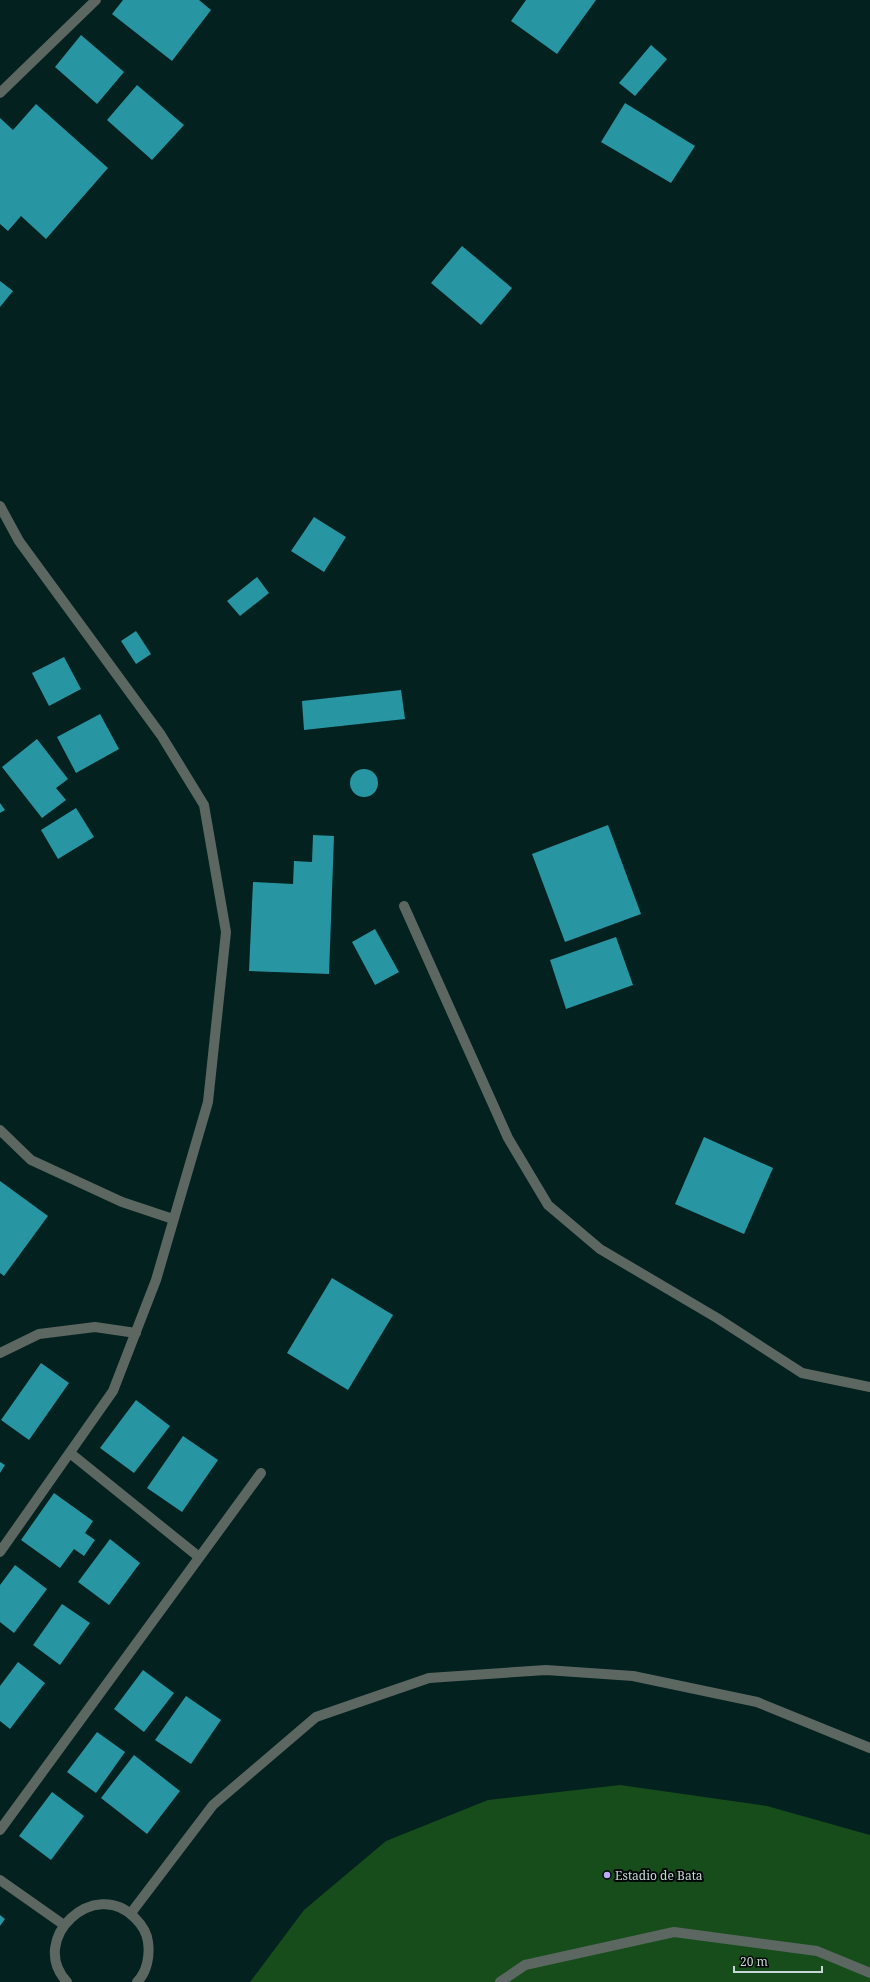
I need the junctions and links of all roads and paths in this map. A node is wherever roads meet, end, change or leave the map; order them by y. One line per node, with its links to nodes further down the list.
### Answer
1 (96, 0): 2 (street)
2 (0, 94)
3 (0, 506): 6 (street)
4 (404, 906): 9 (street)
5 (0, 1130): 6 (street)
6 (173, 1219): 7 (street)
7 (136, 1333): 8 (street); 10 (street)
8 (0, 1353)
9 (870, 1387)
10 (70, 1453): 12 (street); 13 (street)
11 (261, 1473): 13 (street)
12 (0, 1552)
13 (199, 1557): 15 (street)
14 (870, 1748): 17 (street)
15 (0, 1830)
16 (0, 1880): 18 (street)
17 (131, 1913): 18 (street); 20 (street)
18 (64, 1925): 21 (street)
19 (870, 1973): 22 (street)
20 (139, 1981)
21 (67, 1982)
22 (500, 1982)

